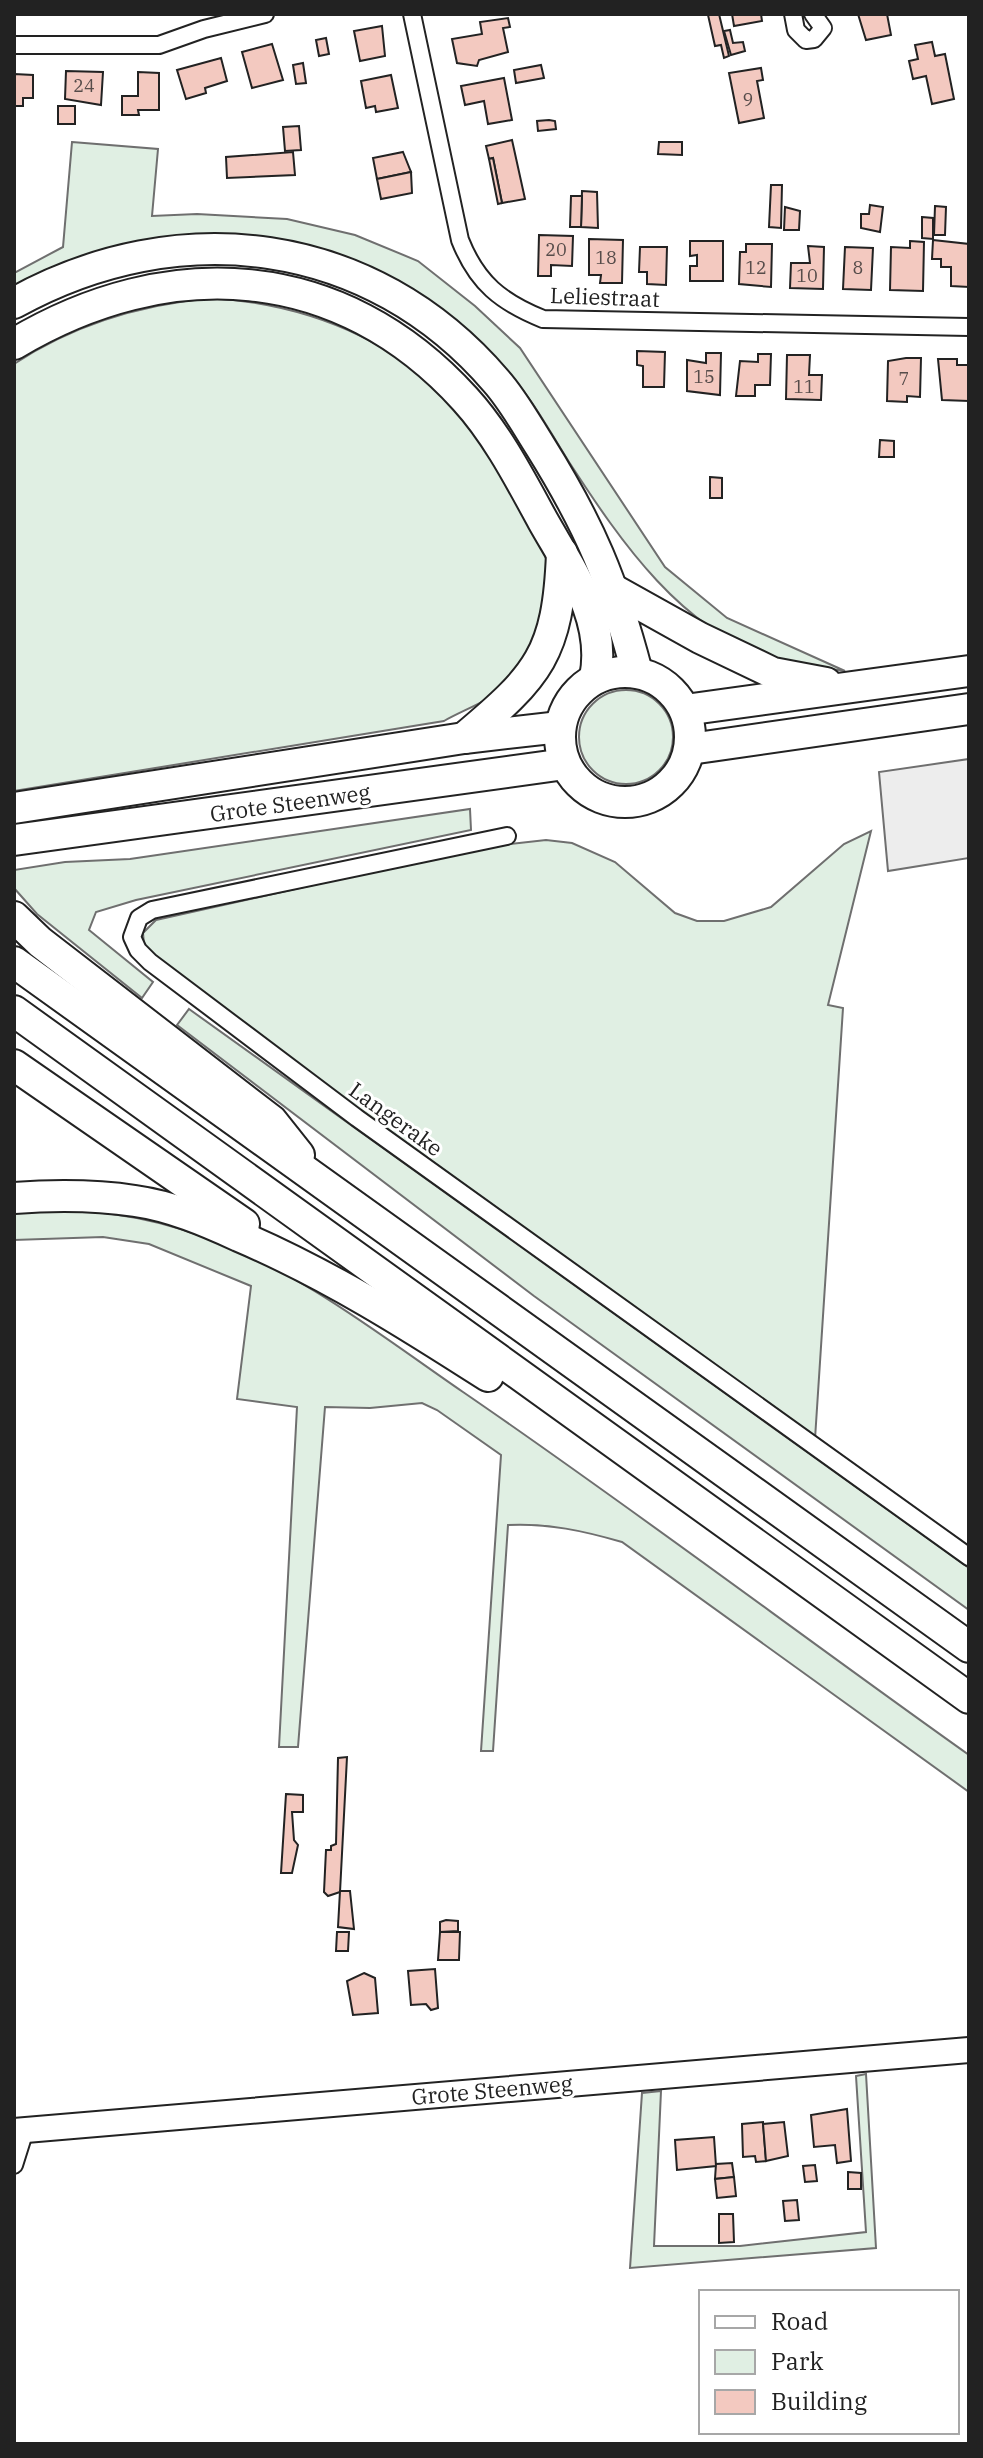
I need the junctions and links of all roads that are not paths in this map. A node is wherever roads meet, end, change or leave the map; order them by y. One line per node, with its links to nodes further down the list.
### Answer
1 (265, 14): 5 (street)
2 (412, 14): 8 (street, Leliestraat)
3 (793, 14): 4 (street)
4 (813, 14)
5 (202, 21): 6 (street)
6 (14, 45)
7 (14, 303): 11 (highway)
8 (969, 327)
9 (14, 344): 10 (highway)
10 (562, 553): 14 (highway); 19 (highway)
11 (614, 590): 13 (highway); 15 (highway)
12 (969, 671): 15 (highway)
13 (637, 672): 14 (highway); 17 (highway)
14 (595, 678): 18 (highway)
15 (851, 688): 17 (highway)
16 (969, 709): 20 (highway)
17 (685, 710): 20 (highway)
18 (560, 727): 19 (highway, Grote Steenweg); 21 (highway)
19 (464, 738): 22 (highway, Grote Steenweg)
20 (690, 749): 21 (highway)
21 (565, 764): 24 (highway, Grote Steenweg)
22 (14, 808)
23 (507, 836): 32 (street, Langerake)
24 (20, 839)
25 (14, 917): 29 (highway)
26 (14, 962): 29 (highway)
27 (14, 1011): 33 (highway)
28 (14, 1065): 31 (highway)
29 (323, 1185): 34 (highway)
30 (14, 1198): 31 (highway)
31 (298, 1261): 33 (highway)
32 (969, 1557)
33 (876, 1631): 35 (highway)
34 (969, 1647)
35 (969, 1698)
36 (969, 2050): 37 (street, Grote Steenweg)
37 (20, 2131): 38 (street)
38 (14, 2165)

